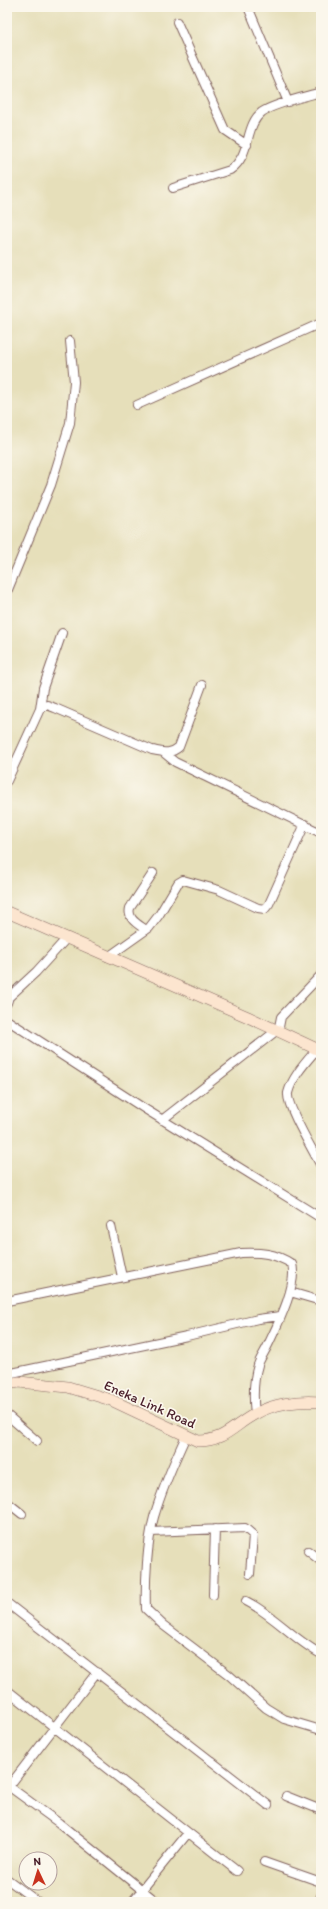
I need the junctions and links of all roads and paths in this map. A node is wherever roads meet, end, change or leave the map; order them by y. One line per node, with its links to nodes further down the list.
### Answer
1 (248, 7): 4 (street)
2 (177, 22): 5 (street)
3 (321, 92): 4 (street)
4 (288, 102): 5 (street)
5 (247, 145): 6 (street)
6 (173, 188)
7 (321, 323): 9 (street)
8 (70, 340): 10 (street)
9 (137, 405)
10 (7, 592)
11 (62, 633): 13 (street)
12 (202, 685): 14 (street)
13 (40, 709): 14 (street); 15 (street)
14 (164, 753): 16 (street)
15 (7, 781)
16 (305, 824): 17 (street); 20 (street)
17 (321, 833)
18 (153, 873): 20 (street)
19 (7, 912): 21 (street)
20 (146, 930): 22 (street)
21 (66, 939): 22 (street); 24 (street)
22 (108, 957): 26 (street)
23 (321, 975): 26 (street)
24 (7, 1003)
25 (7, 1020): 28 (street)
26 (277, 1032): 27 (street); 28 (street)
27 (319, 1050): 29 (street)
28 (162, 1120): 30 (street)
29 (321, 1166)
30 (321, 1218)
31 (112, 1226): 32 (street)
32 (122, 1277): 33 (street); 34 (street)
33 (290, 1292): 35 (street); 36 (street)
34 (7, 1301)
35 (321, 1302)
36 (280, 1316): 37 (street); 40 (street)
37 (7, 1374)
38 (7, 1384): 42 (street, Eneka Link Road)
39 (321, 1402): 40 (street, Eneka Link Road)
40 (255, 1414): 42 (street, Eneka Link Road)
41 (7, 1415): 43 (street)
42 (186, 1436): 47 (street)
43 (37, 1441)
44 (7, 1502): 45 (street)
45 (22, 1514)
46 (214, 1529): 47 (street); 50 (street); 51 (street)
47 (151, 1532): 58 (street)
48 (308, 1551): 49 (street)
49 (321, 1561)
50 (250, 1574)
51 (213, 1595)
52 (246, 1601): 54 (street)
53 (7, 1603): 55 (street)
54 (321, 1654)
55 (96, 1672): 57 (street); 61 (street)
56 (7, 1690): 57 (street)
57 (55, 1728): 59 (street); 63 (street)
58 (321, 1730)
59 (8, 1787): 68 (street)
60 (286, 1796): 62 (street)
61 (268, 1805)
62 (321, 1810)
63 (188, 1833): 65 (street); 68 (street)
64 (264, 1862): 67 (street)
65 (237, 1871)
66 (7, 1879): 70 (street)
67 (321, 1882)
68 (141, 1890): 71 (street); 72 (street)
69 (321, 1896): 73 (street)
70 (38, 1902)
71 (132, 1902)
72 (157, 1902)
73 (319, 1902)

